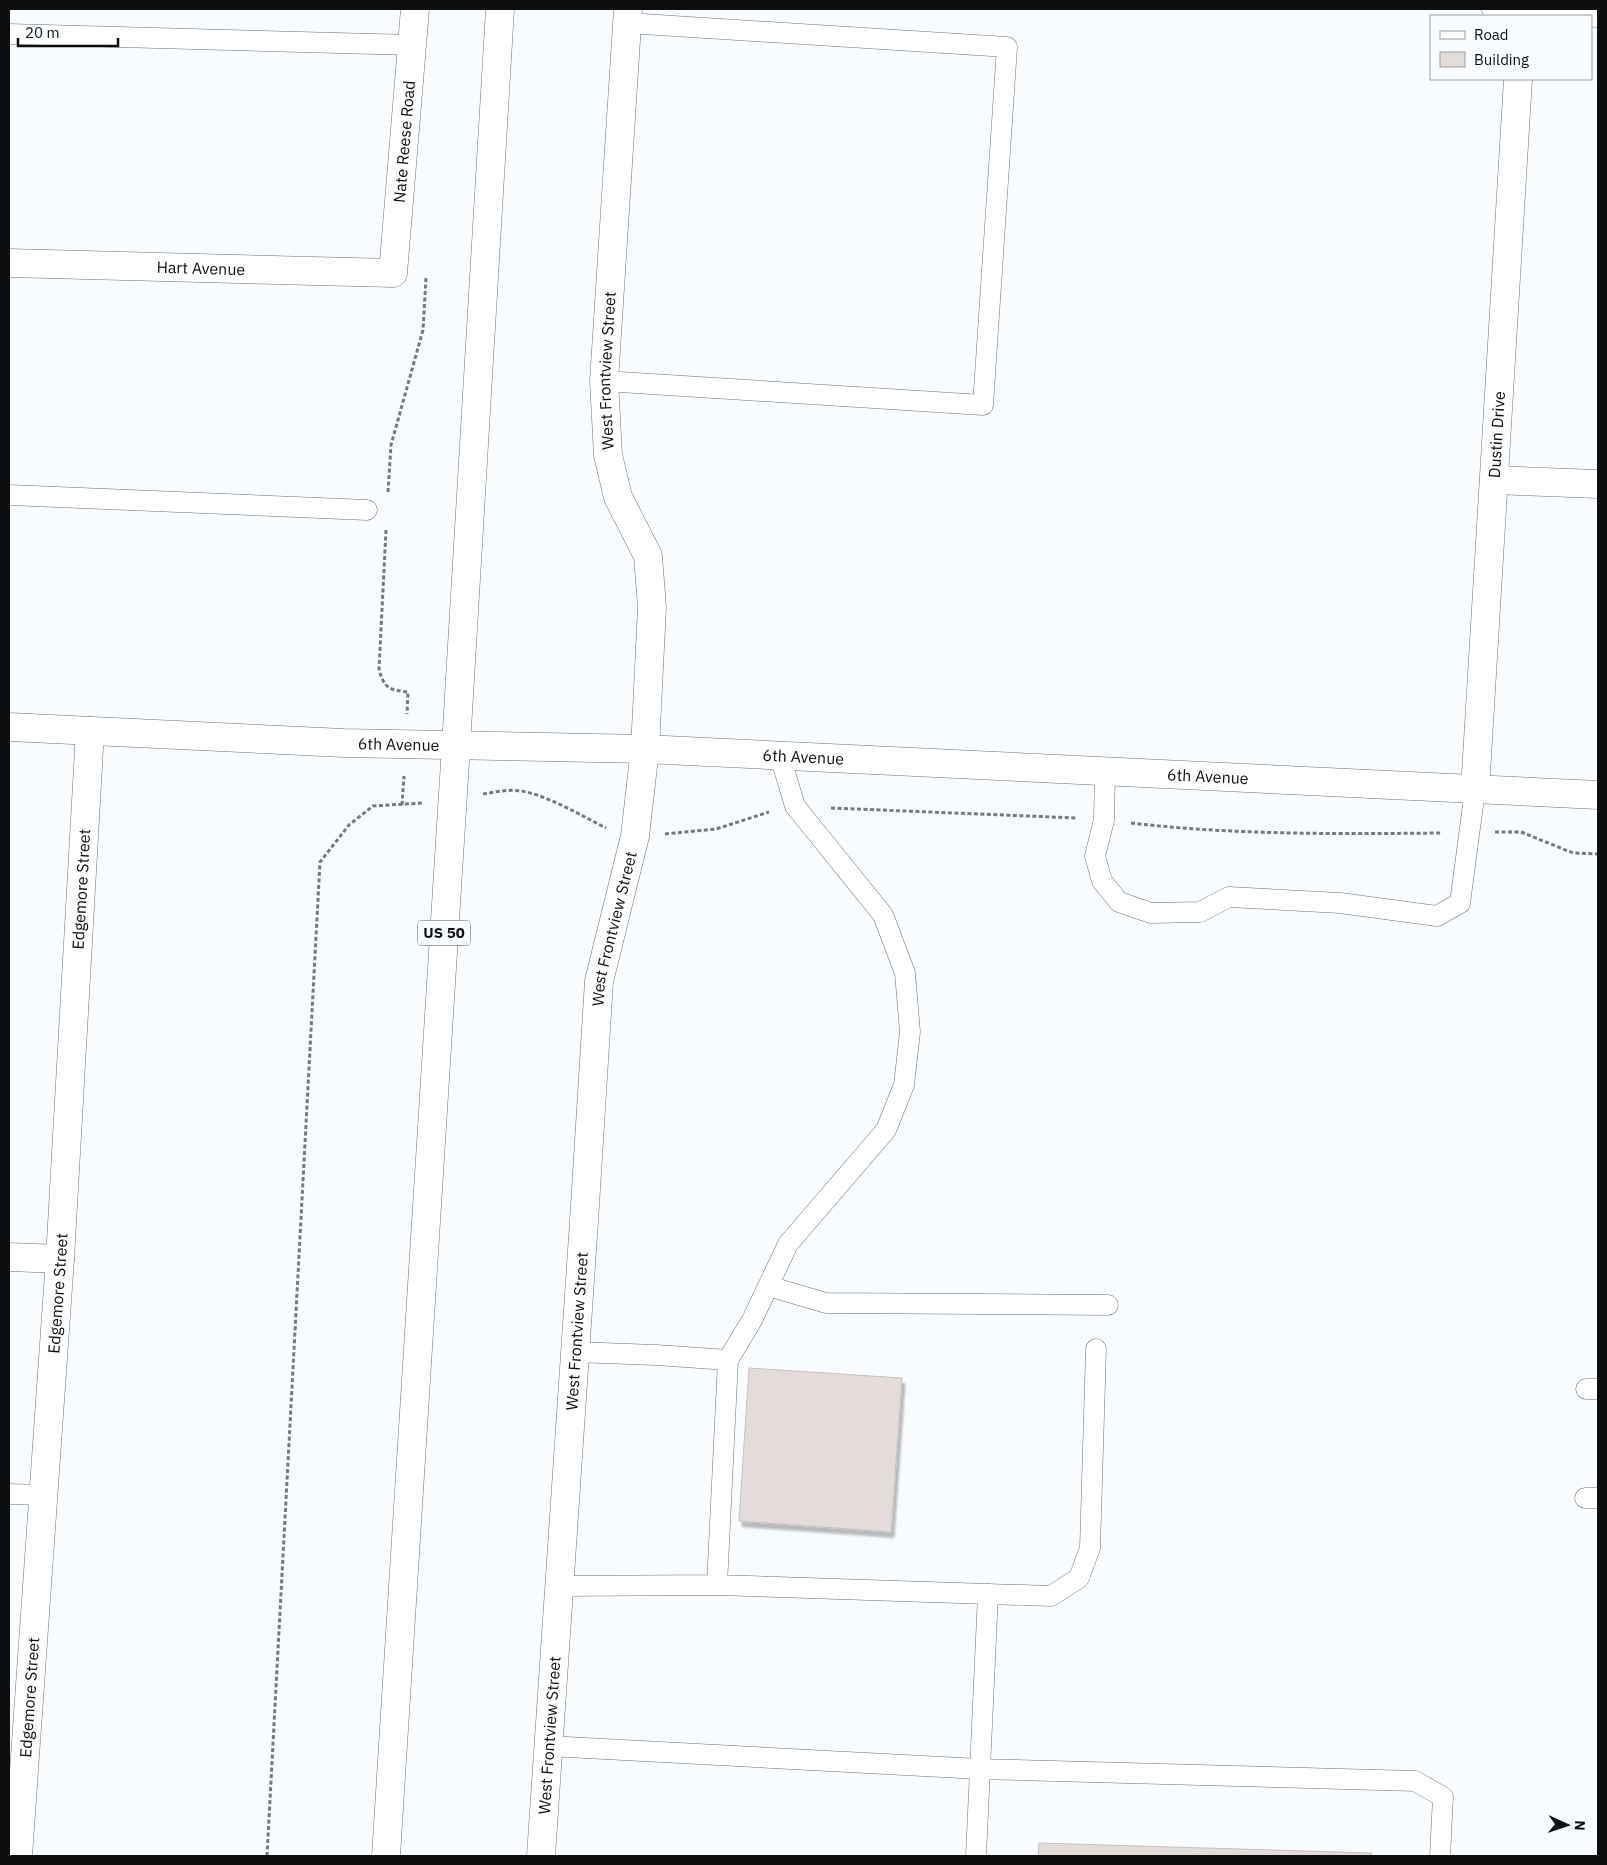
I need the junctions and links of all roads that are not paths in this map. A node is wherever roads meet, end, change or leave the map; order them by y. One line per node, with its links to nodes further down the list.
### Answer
1 (415, 9): 8 (main road, Nate Reese Road)
2 (500, 9): 19 (main road, US 50)
3 (1496, 9): 4 (main road)
4 (1522, 9): 5 (main road)
5 (1598, 13)
6 (627, 16): 12 (main road, West Frontview Street); 12 (lane)
7 (9, 34): 8 (lane)
8 (412, 45): 11 (main road, Nate Reese Road)
9 (1518, 80): 13 (main road, Dustin Drive)
10 (9, 263): 11 (main road, Hart Avenue)
11 (393, 273)
12 (604, 381): 20 (main road, West Frontview Street)
13 (1494, 480): 14 (main road); 23 (main road, Dustin Drive)
14 (1598, 484)
15 (9, 495): 16 (lane)
16 (367, 510)
17 (9, 727): 18 (main road, 6th Avenue)
18 (90, 731): 19 (main road, 6th Avenue); 26 (main road, Edgemore Street)
19 (456, 746): 20 (main road, 6th Avenue); 41 (main road, US 50)
20 (646, 749): 21 (main road, 6th Avenue); 30 (main road, West Frontview Street)
21 (780, 756): 22 (main road, 6th Avenue); 27 (lane)
22 (1105, 772): 23 (main road, 6th Avenue); 23 (lane)
23 (1475, 790): 24 (main road, 6th Avenue)
24 (1598, 795)
25 (9, 1256): 26 (main road)
26 (60, 1259): 33 (main road, Edgemore Street)
27 (768, 1286): 28 (lane); 31 (lane)
28 (1108, 1305)
29 (1096, 1349): 36 (lane)
30 (575, 1352): 31 (lane); 35 (main road, West Frontview Street)
31 (728, 1360): 34 (lane)
32 (9, 1494): 33 (lane)
33 (43, 1495): 37 (main road, Edgemore Street)
34 (717, 1585): 35 (lane); 36 (lane)
35 (559, 1586): 38 (main road, West Frontview Street)
36 (988, 1594): 39 (lane)
37 (17, 1732): 40 (main road, Edgemore Street)
38 (548, 1746): 39 (lane); 42 (main road, West Frontview Street)
39 (980, 1769): 43 (lane); 44 (lane)
40 (18, 1856)
41 (386, 1856)
42 (541, 1856)
43 (976, 1856)
44 (1440, 1856)

